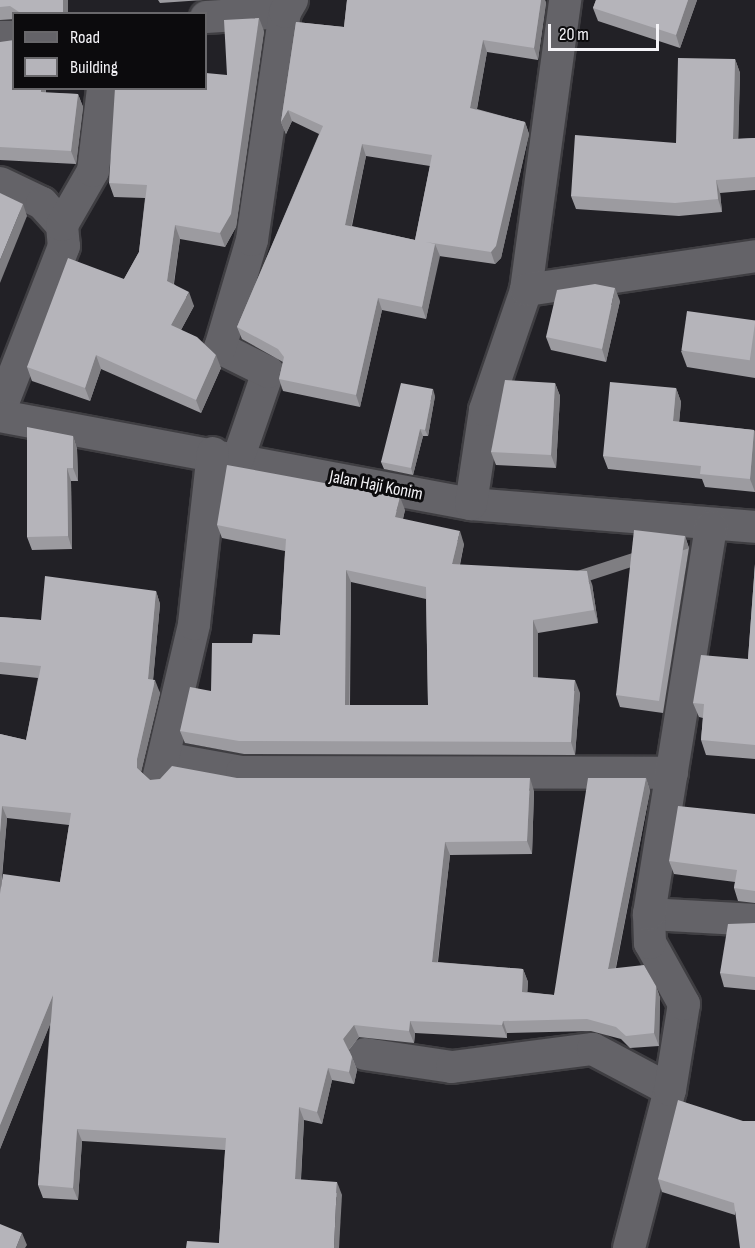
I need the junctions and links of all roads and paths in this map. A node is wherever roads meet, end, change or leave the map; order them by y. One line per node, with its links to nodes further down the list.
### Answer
1 (570, 3): 8 (street)
2 (288, 6): 3 (street); 11 (street)
3 (207, 17)
4 (103, 90): 6 (street)
5 (0, 183): 6 (street)
6 (62, 225): 9 (street)
7 (755, 256): 8 (street)
8 (526, 290): 12 (street)
9 (0, 410)
10 (0, 416): 11 (street, Jalan Haji Konim)
11 (225, 456): 12 (street, Jalan Haji Konim); 15 (street)
12 (471, 504): 13 (street, Jalan Haji Konim)
13 (711, 527): 14 (street, Jalan Haji Konim); 15 (street)
14 (755, 527)
15 (672, 773): 16 (street)
16 (649, 914): 17 (street); 19 (street)
17 (755, 920)
18 (365, 1054): 19 (street)
19 (670, 1090): 20 (street)
20 (629, 1248)

